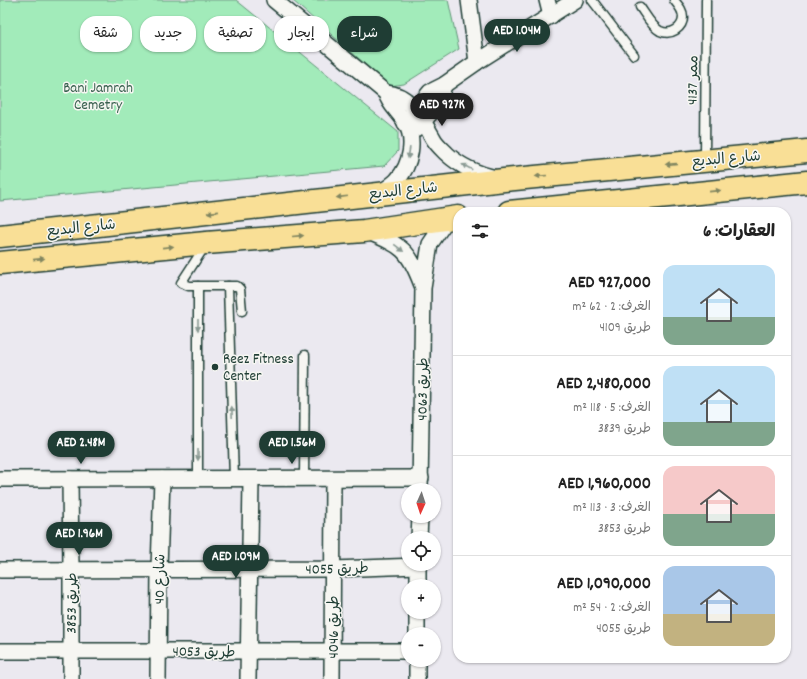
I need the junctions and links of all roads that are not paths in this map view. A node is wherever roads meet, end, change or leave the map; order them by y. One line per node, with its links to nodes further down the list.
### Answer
1 (274, 0): 12 (street)
2 (469, 0): 11 (street)
3 (547, 0): 9 (street)
4 (575, 0): 9 (street)
5 (592, 0): 10 (lane)
6 (674, 0): 8 (lane)
7 (706, 0): 16 (lane, ممر 4137)
8 (640, 7)
9 (550, 16): 11 (street)
10 (634, 54)
11 (477, 62): 13 (street)
12 (386, 93): 13 (street); 14 (street)
13 (420, 116): 14 (street); 17 (street, one-way to 13)
14 (407, 129): 19 (street, one-way to 19)
15 (807, 151): 16 (main road, شارع البديع)
16 (705, 160): 17 (main road, شارع البديع, one-way to 17)
17 (504, 180): 19 (main road, شارع البديع)
18 (807, 182): 20 (main road, شارع البديع, one-way to 18)
19 (379, 193): 23 (main road, شارع البديع, one-way to 23)
20 (559, 207)
21 (453, 218): 22 (main road, شارع البديع); 28 (street, طريق 4063)
22 (364, 230): 24 (main road, شارع البديع, one-way to 22); 28 (street, طريق 4063, one-way to 28)
23 (0, 236)
24 (206, 243): 25 (main road, شارع البديع, one-way to 24); 26 (lane)
25 (0, 263)
26 (198, 286): 27 (lane); 33 (lane, one-way to 33)
27 (228, 286): 29 (lane); 34 (lane, one-way to 27)
28 (423, 288): 40 (street, طريق 4063)
29 (242, 311)
30 (305, 355): 36 (lane)
31 (0, 479): 32 (street)
32 (70, 479): 38 (street); 42 (street, طريق 3853)
33 (198, 479): 34 (street); 38 (street)
34 (234, 479): 35 (street)
35 (251, 479): 36 (street); 44 (street)
36 (304, 479): 37 (street)
37 (333, 479): 39 (street); 45 (street, طريق 4046)
38 (162, 480): 43 (street, شارع 40)
39 (403, 483)
40 (421, 483)
41 (401, 566): 45 (street, طريق 4055)
42 (71, 569): 43 (street, طريق 4055); 46 (street, طريق 4055); 47 (street, طريق 3853)
43 (159, 569): 44 (street, طريق 4055); 48 (street, شارع 40)
44 (250, 569): 45 (street, طريق 4055); 50 (street)
45 (333, 569): 51 (street, طريق 4046)
46 (0, 570)
47 (70, 650): 48 (street, طريق 4053); 49 (street, طريق 4053); 54 (street, طريق 3853)
48 (158, 650): 50 (street, طريق 4053); 55 (street, شارع 40)
49 (0, 651)
50 (248, 651): 51 (street, طريق 4053); 56 (street)
51 (333, 651): 52 (street, طريق 4053); 57 (street, طريق 4046)
52 (401, 651)
53 (417, 667): 58 (street)
54 (71, 679)
55 (158, 679)
56 (248, 679)
57 (332, 679)
58 (417, 679)

